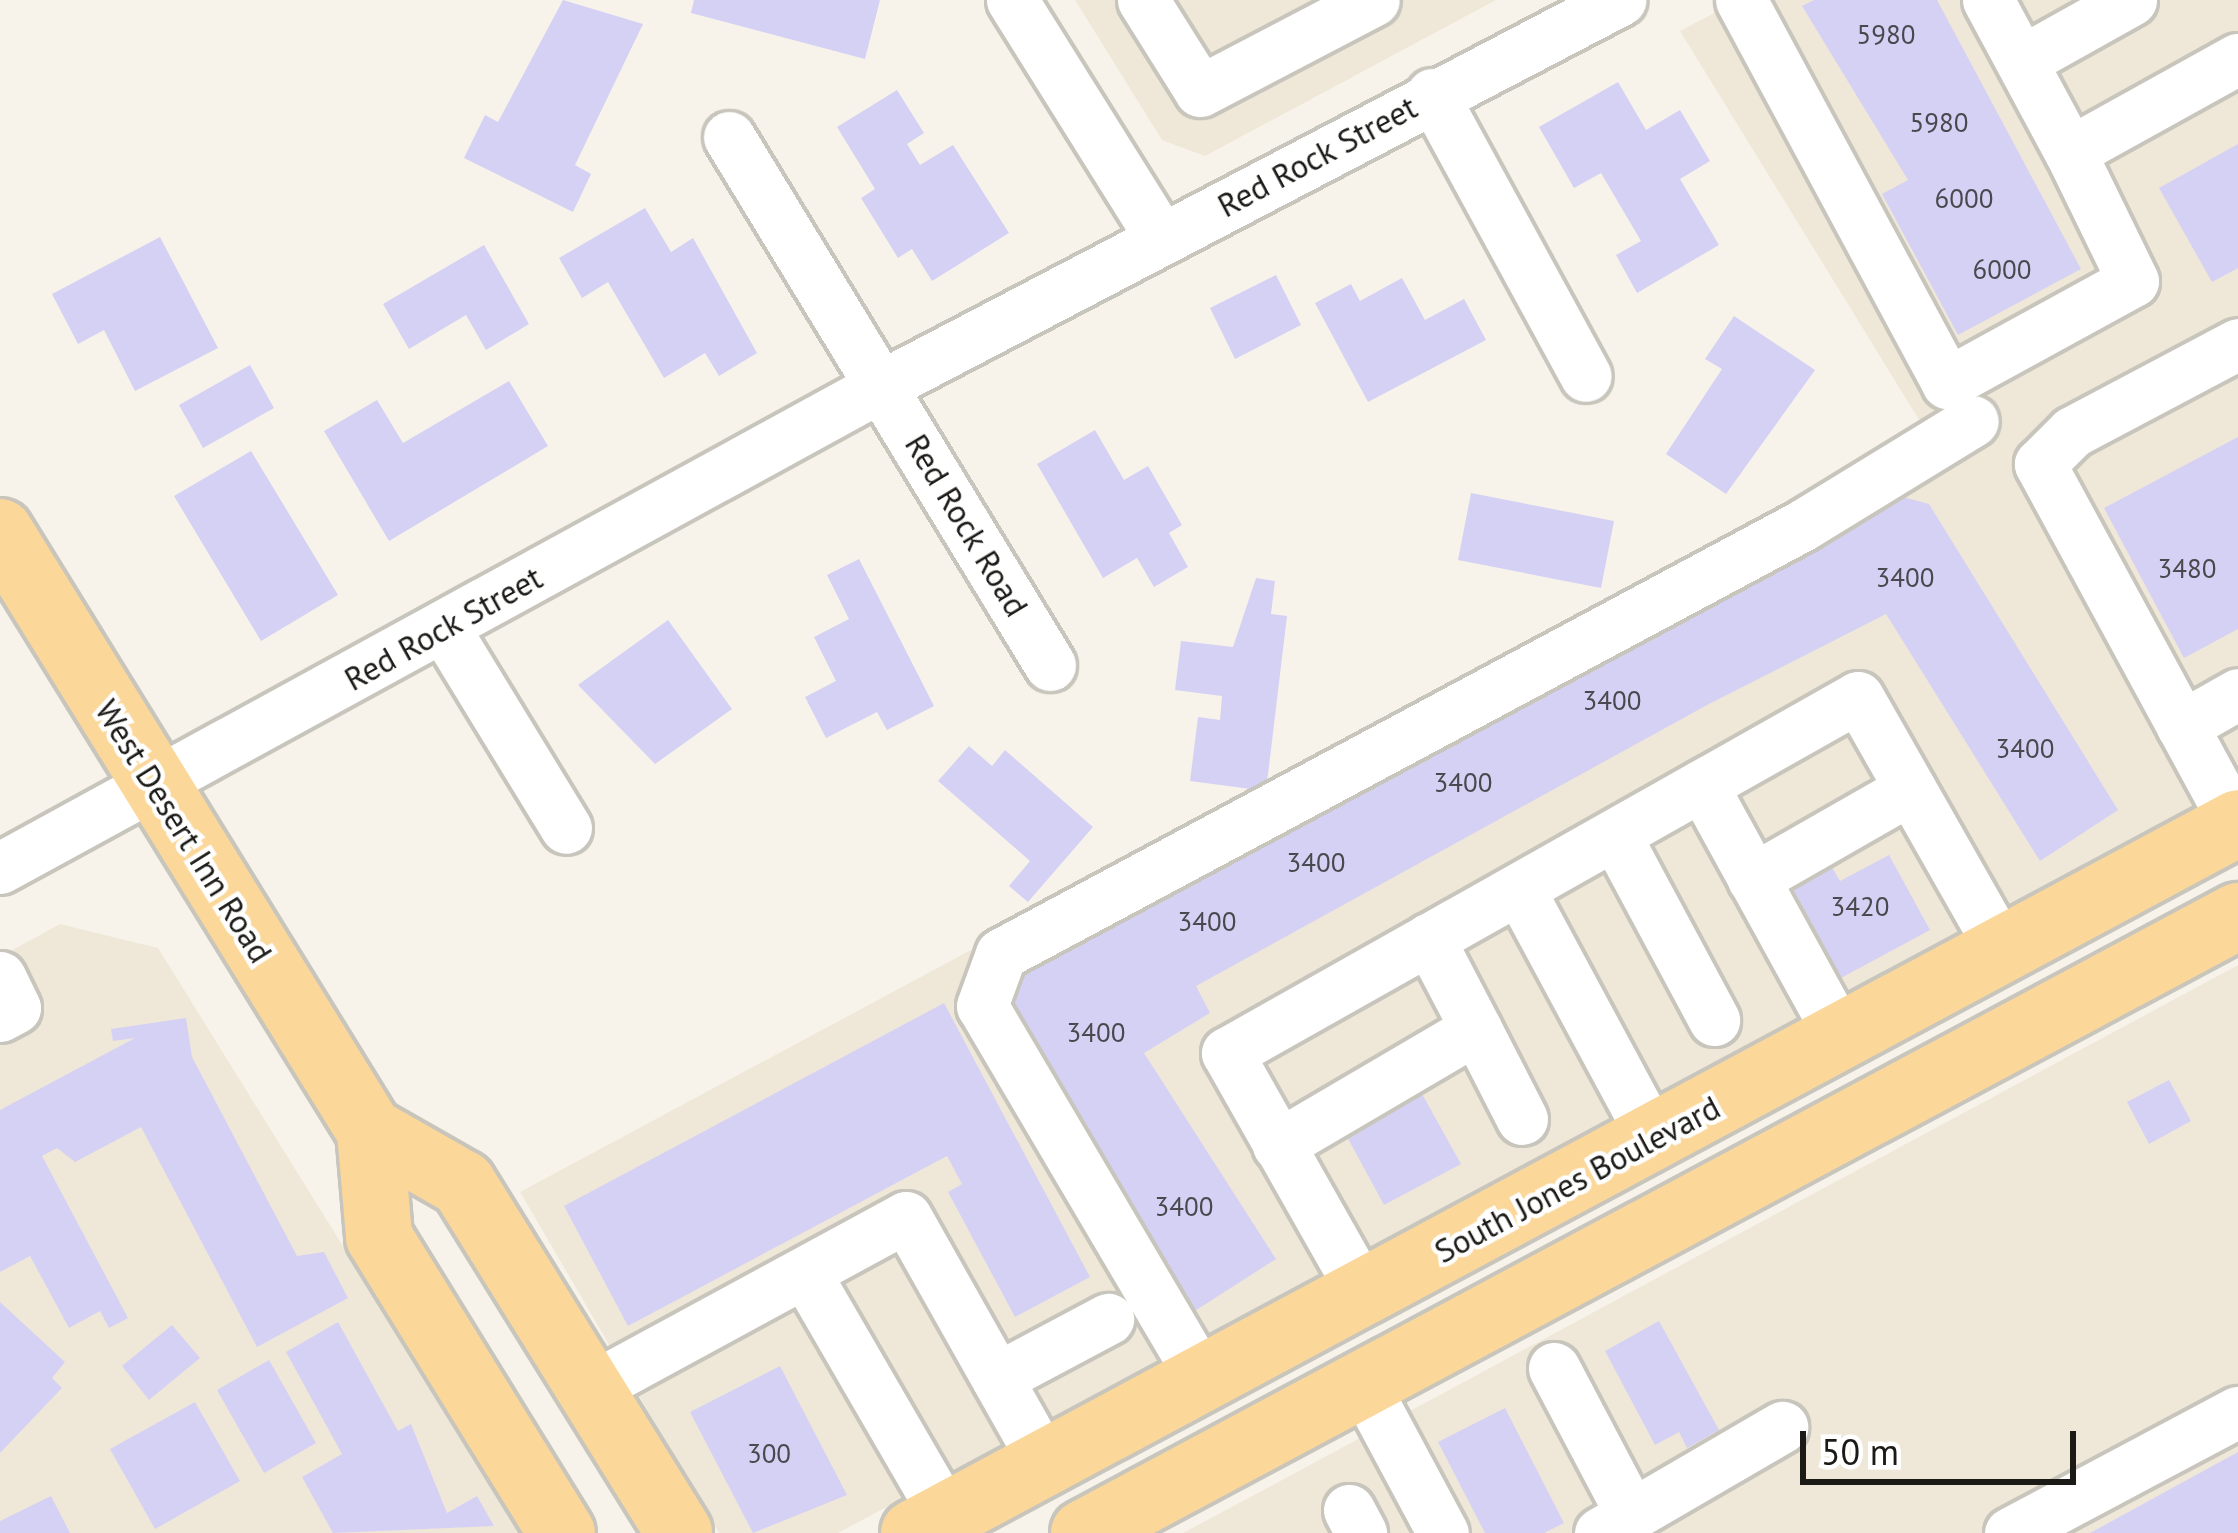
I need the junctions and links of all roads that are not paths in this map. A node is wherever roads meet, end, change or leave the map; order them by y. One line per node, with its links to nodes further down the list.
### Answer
1 (1012, 0): 13 (street)
2 (1143, 0): 3 (street)
3 (1374, 0)
4 (1620, 0): 10 (street, Red Rock Street)
5 (1741, 0): 17 (street)
6 (1988, 0): 9 (street)
7 (2131, 0): 9 (street)
8 (2238, 59): 12 (street)
9 (2022, 61): 12 (street)
10 (1432, 94): 13 (street, Red Rock Street); 15 (street, Red Rock Street)
11 (729, 137): 16 (street)
12 (2070, 152): 17 (street)
13 (1161, 238): 16 (street, Red Rock Street)
14 (2238, 344): 18 (street)
15 (1586, 376)
16 (883, 385): 20 (street, Red Rock Street); 21 (street, Red Rock Road)
17 (1960, 402): 18 (street); 51 (street)
18 (2040, 464): 23 (street)
19 (0, 532): 25 (main road, West Desert Inn Road)
20 (444, 628): 25 (street, Red Rock Street); 28 (street)
21 (1050, 664)
22 (2238, 694): 23 (street)
23 (2182, 725): 27 (street)
24 (1702, 785): 26 (street); 29 (street); 31 (street)
25 (156, 786): 30 (street, Red Rock Street); 42 (main road, West Desert Inn Road)
26 (1910, 790): 31 (street); 35 (street)
27 (2237, 824): 35 (main road, South Jones Boulevard)
28 (566, 828)
29 (1615, 835): 32 (street); 38 (street)
30 (0, 868)
31 (1754, 879): 40 (street)
32 (1519, 889): 34 (street); 43 (street)
33 (2238, 916): 45 (main road)
34 (1429, 939): 39 (street); 44 (street)
35 (2002, 951): 40 (main road, South Jones Boulevard)
36 (0, 976): 37 (street)
37 (0, 1016)
38 (1714, 1020)
39 (1476, 1029): 41 (street); 44 (street)
40 (1841, 1038): 43 (main road, South Jones Boulevard)
41 (1522, 1118)
42 (370, 1130): 53 (main road, West Desert Inn Road); 59 (main road, West Desert Inn Road)
43 (1653, 1138): 45 (main road); 47 (main road, South Jones Boulevard)
44 (1278, 1145): 47 (street)
45 (1715, 1193): 52 (main road)
46 (806, 1274): 50 (street); 53 (street); 57 (street)
47 (1363, 1293): 51 (main road, South Jones Boulevard)
48 (1108, 1319): 50 (street)
49 (1554, 1368): 58 (street)
50 (997, 1378): 56 (street)
51 (1202, 1379): 56 (main road, South Jones Boulevard)
52 (1363, 1384): 61 (main road); 62 (street)
53 (591, 1388): 60 (main road, West Desert Inn Road)
54 (2238, 1412): 63 (street)
55 (1782, 1427): 58 (street)
56 (1045, 1464): 57 (main road, South Jones Boulevard)
57 (930, 1524)
58 (1615, 1524)
59 (562, 1533)
60 (679, 1533)
61 (1084, 1533)
62 (1443, 1533)
63 (2009, 1533)

